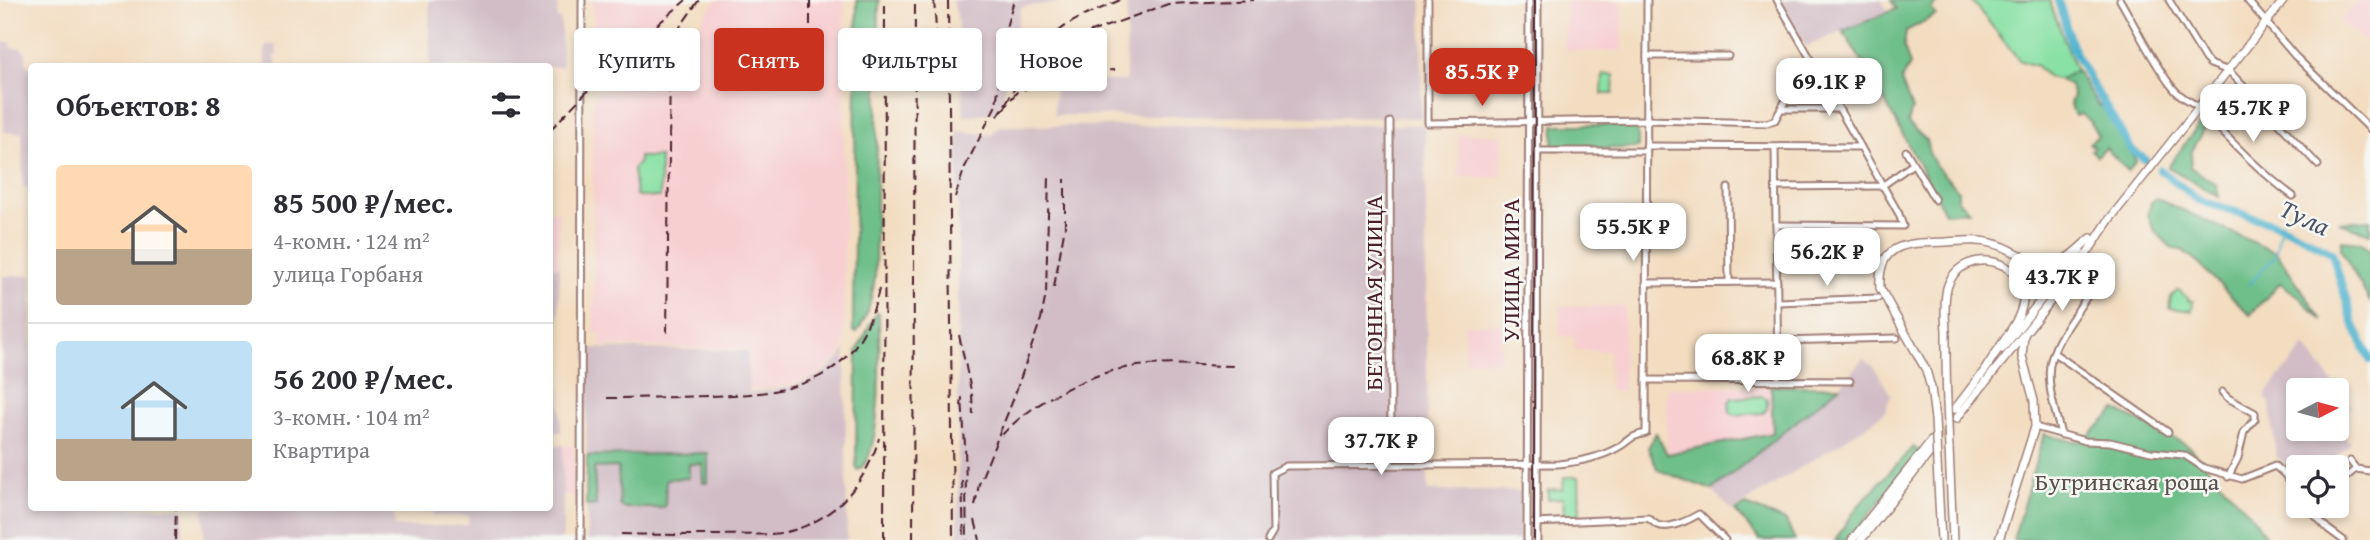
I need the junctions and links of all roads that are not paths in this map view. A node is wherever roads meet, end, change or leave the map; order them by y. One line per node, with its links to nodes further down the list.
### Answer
1 (582, 0): 75 (street)
2 (1428, 0): 20 (street)
3 (1529, 0): 20 (street, УЛИЦА МИРА)
4 (1538, 0): 21 (street, УЛИЦА МИРА)
5 (1647, 0): 12 (street)
6 (1777, 0): 14 (street)
7 (2120, 0): 16 (street)
8 (2169, 0): 15 (street)
9 (2247, 0): 11 (street)
10 (2284, 0): 11 (main road)
11 (2267, 22): 15 (main road); 23 (street)
12 (1647, 56): 13 (street); 19 (street)
13 (1728, 57)
14 (1813, 65): 17 (street); 18 (street)
15 (2229, 71): 16 (main road); 30 (street)
16 (2199, 107): 34 (street); 36 (main road)
17 (1782, 109): 18 (street); 19 (street)
18 (1839, 109): 24 (street)
19 (1647, 120): 21 (street); 25 (street)
20 (1528, 121): 21 (street); 65 (street, УЛИЦА МИРА)
21 (1537, 121): 27 (street, УЛИЦА МИРА)
22 (1390, 122): 64 (street, БЕТОННАЯ УЛИЦА)
23 (2370, 130)
24 (1861, 147): 26 (street); 31 (street)
25 (1646, 148): 26 (street); 27 (street); 44 (street)
26 (1775, 148): 32 (street)
27 (1537, 151): 66 (street, УЛИЦА МИРА)
28 (1906, 151): 29 (street)
29 (1913, 164): 31 (street); 35 (street)
30 (2319, 165)
31 (1881, 186): 32 (street); 37 (street)
32 (1776, 187): 37 (street)
33 (1728, 188): 42 (street)
34 (2293, 196)
35 (1935, 200)
36 (2109, 220): 38 (main road); 41 (main road)
37 (1776, 225): 40 (street)
38 (2091, 238): 51 (main road); 82 (main road, bridge)
39 (1872, 262): 40 (street)
40 (1777, 265): 43 (street)
41 (2078, 267): 47 (main road); 50 (street)
42 (1729, 282): 43 (street); 44 (street)
43 (1777, 282): 46 (street)
44 (1646, 283): 52 (street)
45 (1878, 298): 46 (street)
46 (1778, 302): 49 (street)
47 (2027, 328): 57 (main road); 58 (main road)
48 (1897, 338): 49 (street)
49 (1778, 341): 53 (street)
50 (2054, 353): 59 (street); 60 (street)
51 (1986, 368): 56 (main road); 83 (main road, bridge)
52 (1646, 380): 53 (street); 66 (street)
53 (1779, 381): 54 (street)
54 (1850, 381)
55 (2222, 392): 71 (street)
56 (1955, 409)
57 (1956, 419)
58 (2035, 427): 60 (street); 84 (main road)
59 (2168, 432)
60 (2062, 435): 71 (street)
61 (1931, 441): 80 (main road)
62 (1931, 450): 81 (main road)
63 (2350, 461): 67 (street)
64 (1391, 464): 65 (street); 76 (street)
65 (1527, 464): 66 (street); 73 (street, УЛИЦА МИРА)
66 (1537, 464): 74 (street, УЛИЦА МИРА)
67 (2356, 469): 68 (street); 69 (street)
68 (2370, 471)
69 (2349, 475)
70 (2286, 476): 71 (street)
71 (2228, 477)
72 (2317, 518): 85 (street)
73 (1527, 523): 74 (street); 77 (street, УЛИЦА МИРА)
74 (1536, 523): 78 (street, УЛИЦА МИРА); 79 (street)
75 (581, 540)
76 (1268, 540)
77 (1527, 540)
78 (1536, 540)
79 (1725, 540)
80 (1852, 540)
81 (1861, 540)
82 (1941, 540)
83 (1953, 540)
84 (1999, 540)
85 (2343, 540)

